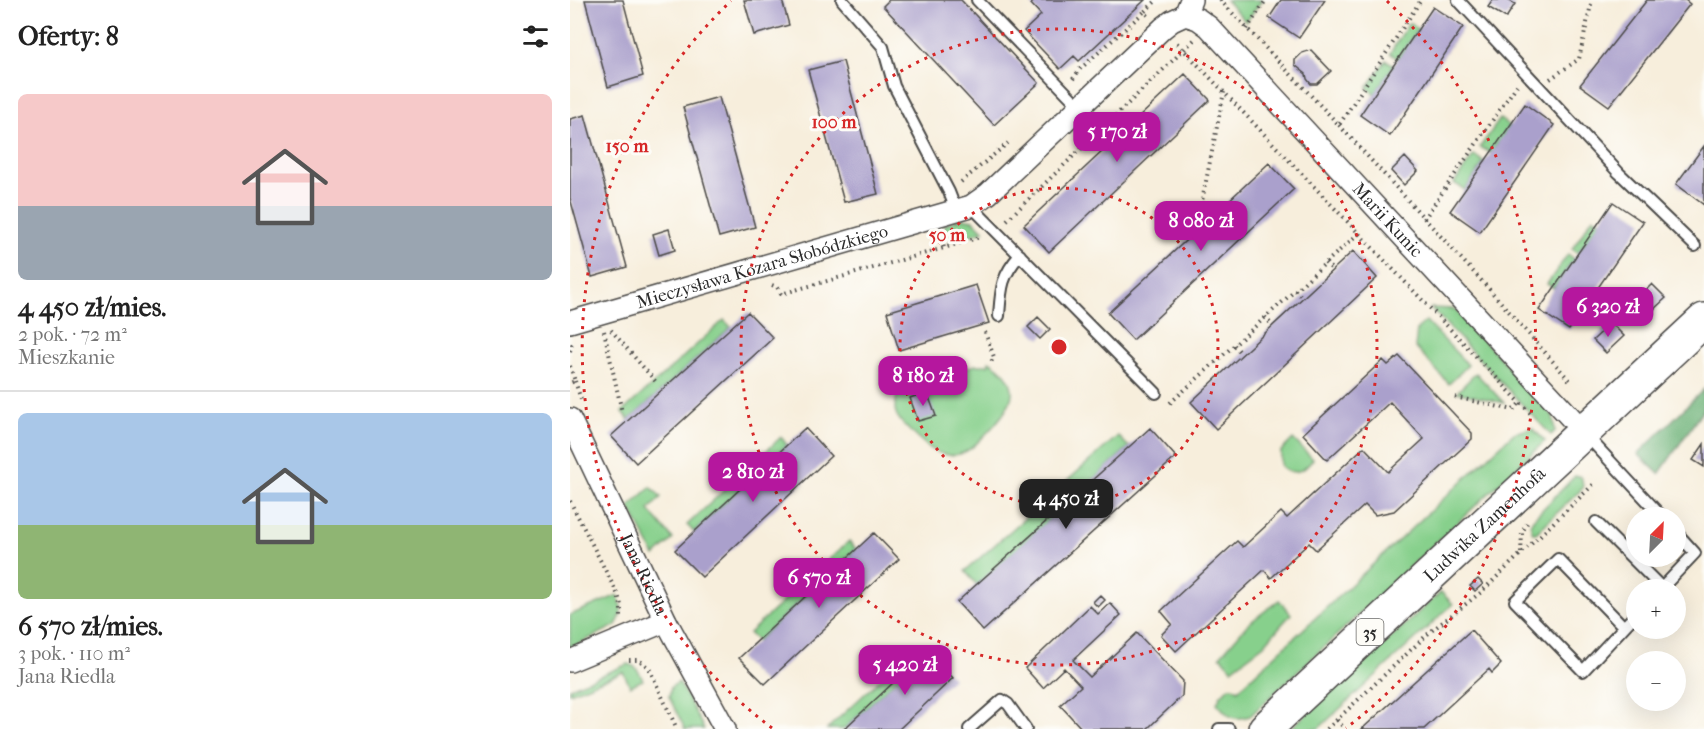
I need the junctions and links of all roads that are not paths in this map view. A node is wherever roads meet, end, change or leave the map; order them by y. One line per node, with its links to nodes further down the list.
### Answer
1 (842, 0): 6 (lane)
2 (1458, 0): 7 (lane)
3 (980, 1): 5 (lane)
4 (1188, 8): 5 (street, Mieczysława Kozara Słobódzkiego); 14 (street, Marii Kunic)
5 (1080, 107): 6 (street, Mieczysława Kozara Słobódzkiego)
6 (953, 206): 8 (lane); 11 (street, Mieczysława Kozara Słobódzkiego)
7 (1695, 246)
8 (1020, 255): 9 (lane); 12 (lane)
9 (999, 316)
10 (1704, 320): 14 (main road, Ludwika Zamenhofa / 35)
11 (570, 322)
12 (1156, 393)
13 (570, 419): 22 (street, Jana Riedla)
14 (1584, 432): 15 (lane); 30 (main road, Ludwika Zamenhofa / 35)
15 (1653, 507)
16 (1596, 522): 20 (lane)
17 (1686, 543): 18 (lane)
18 (1686, 563)
19 (1682, 567): 21 (lane)
20 (1651, 579)
21 (1670, 579)
22 (666, 621): 24 (street); 25 (street, Jana Riedla)
23 (1624, 627): 23 (lane)
24 (571, 658)
25 (725, 729)
26 (969, 729): 27 (lane)
27 (1026, 729)
28 (1219, 729): 29 (lane)
29 (1229, 729)
30 (1265, 729)

